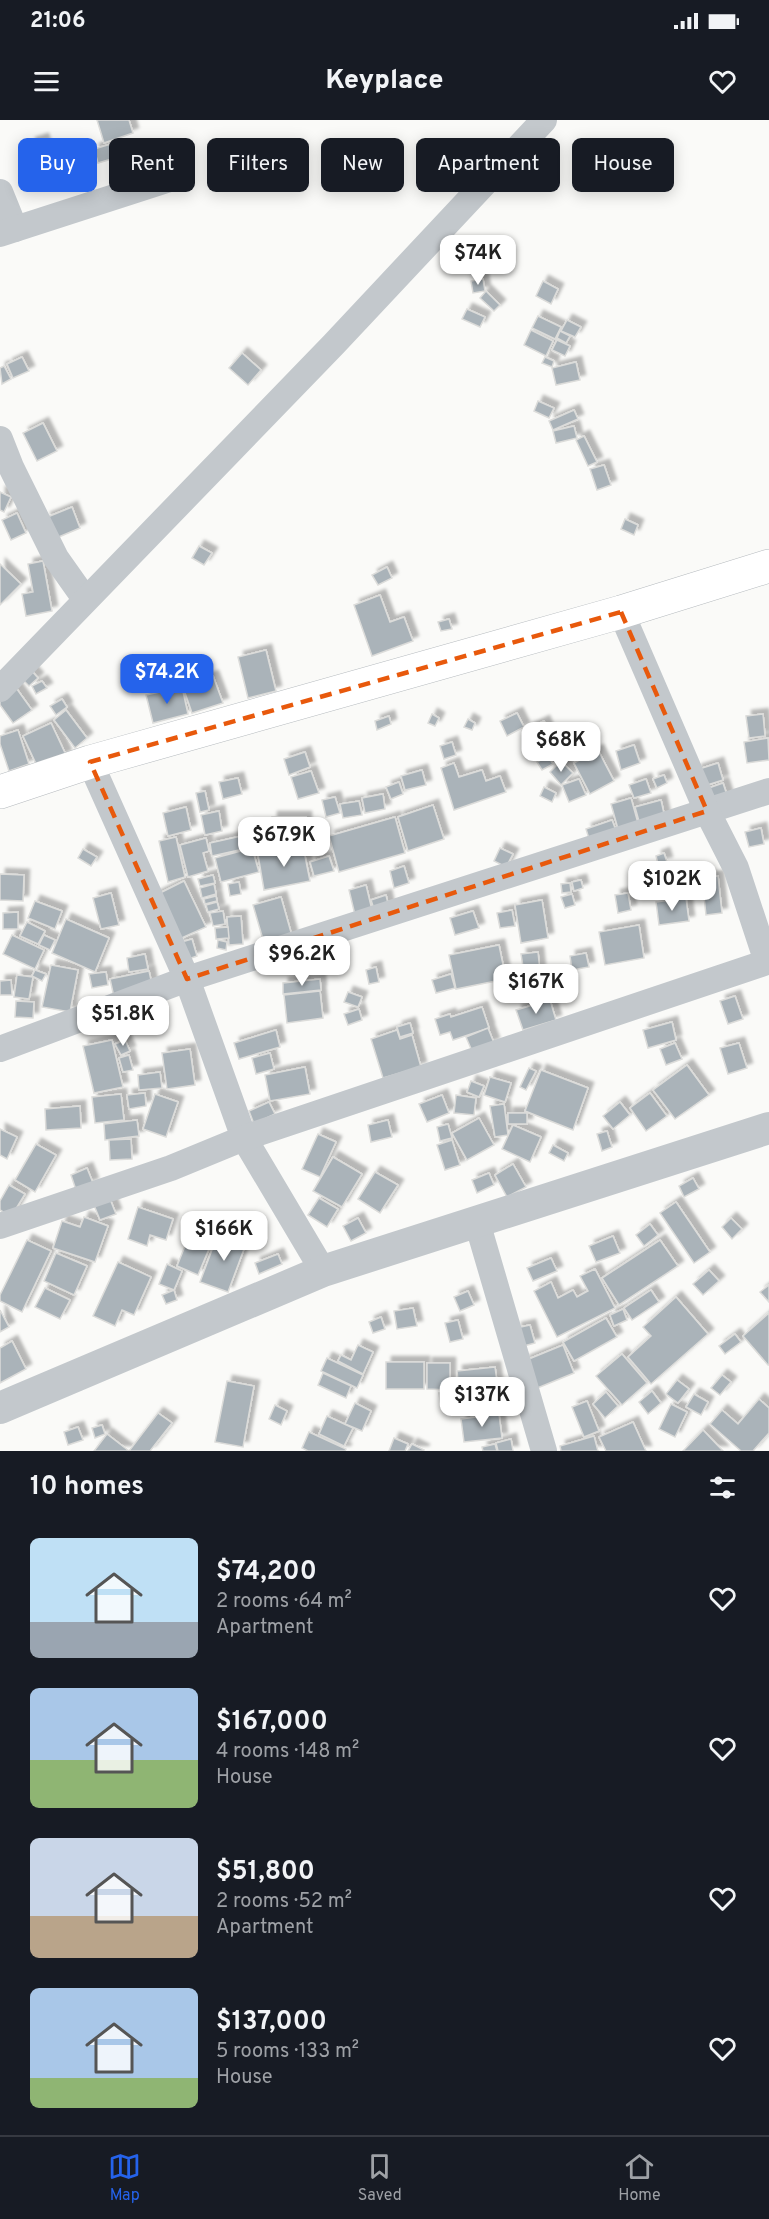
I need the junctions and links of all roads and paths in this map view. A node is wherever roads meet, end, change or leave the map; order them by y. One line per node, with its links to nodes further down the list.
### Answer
1 (544, 120): 7 (street)
2 (0, 192): 4 (street)
3 (130, 192): 4 (street)
4 (8, 232)
5 (0, 439): 7 (street)
6 (769, 566): 8 (main road)
7 (86, 599): 9 (street)
8 (621, 612): 10 (main road); 13 (street)
9 (0, 689)
10 (90, 762): 12 (main road); 14 (street)
11 (769, 790): 13 (street)
12 (0, 792)
13 (707, 811): 14 (street); 17 (street)
14 (187, 979): 15 (street); 17 (street)
15 (0, 1049)
16 (769, 1128): 18 (street)
17 (244, 1138): 19 (street); 20 (street)
18 (477, 1222): 20 (street); 22 (street)
19 (0, 1226)
20 (324, 1271): 21 (street)
21 (0, 1408)
22 (544, 1451)

